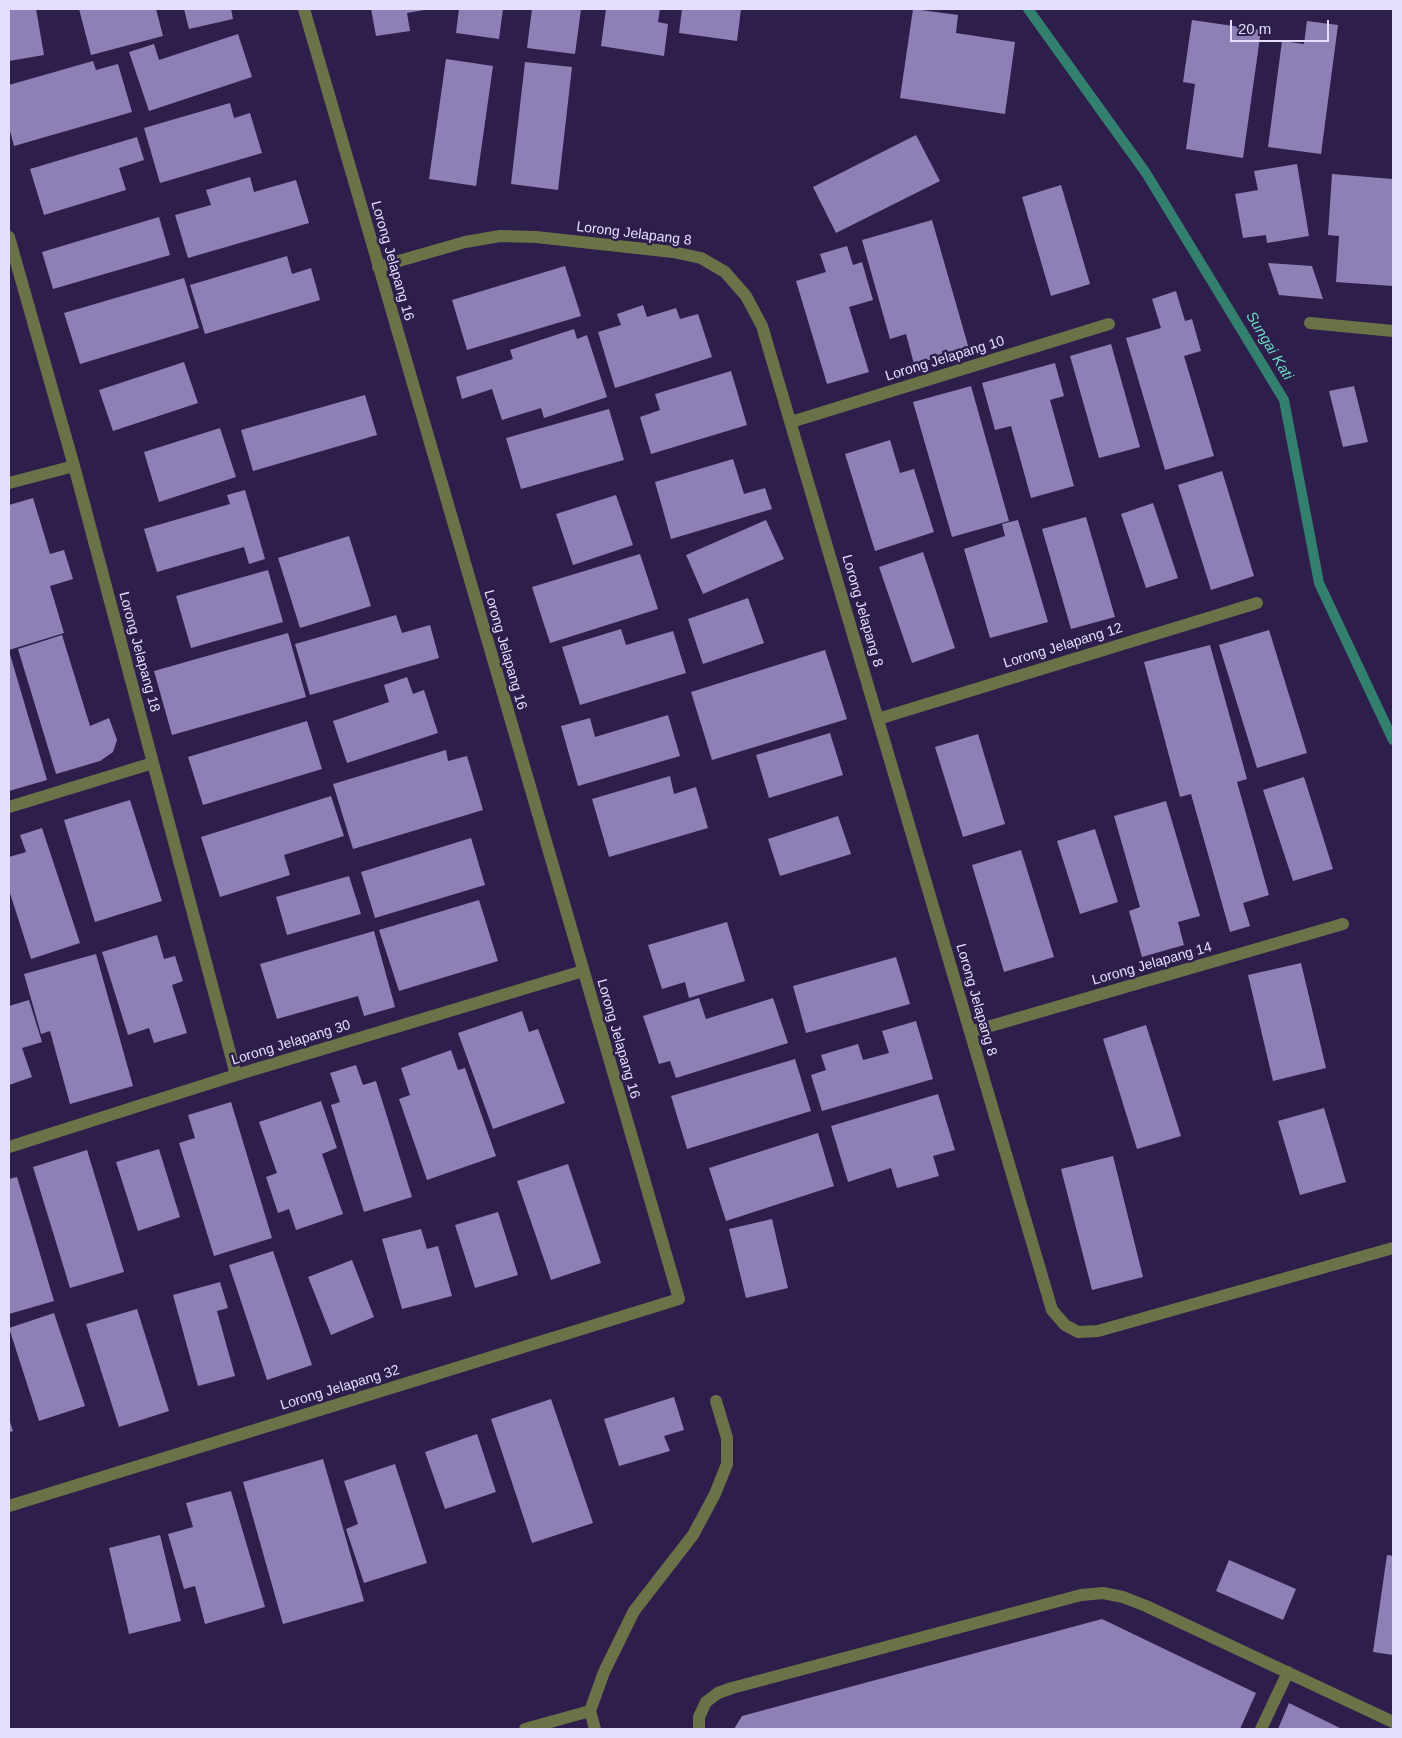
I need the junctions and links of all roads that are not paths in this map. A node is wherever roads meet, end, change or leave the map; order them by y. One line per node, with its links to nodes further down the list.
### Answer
1 (304, 9): 3 (street, Lorong Jelapang 16)
2 (9, 237): 8 (street, Lorong Jelapang 18)
3 (378, 268): 7 (street, Lorong Jelapang 8); 15 (street, Lorong Jelapang 16)
4 (1310, 323): 6 (street)
5 (1109, 324): 7 (street, Lorong Jelapang 10)
6 (1393, 331)
7 (791, 422): 11 (street, Lorong Jelapang 8)
8 (74, 466): 9 (street); 12 (street, Lorong Jelapang 18)
9 (9, 483)
10 (1257, 603): 11 (street, Lorong Jelapang 12)
11 (878, 719): 16 (street, Lorong Jelapang 8)
12 (153, 763): 13 (street); 17 (street, Lorong Jelapang 18)
13 (9, 807)
14 (1343, 924): 16 (street, Lorong Jelapang 14)
15 (583, 971): 17 (street, Lorong Jelapang 30); 20 (street, Lorong Jelapang 16)
16 (970, 1032): 19 (street, Lorong Jelapang 8)
17 (236, 1076): 18 (street, Lorong Jelapang 30)
18 (9, 1147)
19 (1393, 1248)
20 (679, 1298): 22 (street, Lorong Jelapang 32)
21 (716, 1401): 24 (street)
22 (9, 1506)
23 (1288, 1672): 25 (street); 28 (street); 29 (street)
24 (590, 1711): 26 (street); 27 (street)
25 (1393, 1722)
26 (525, 1729)
27 (595, 1729)
28 (699, 1729)
29 (1262, 1729)

